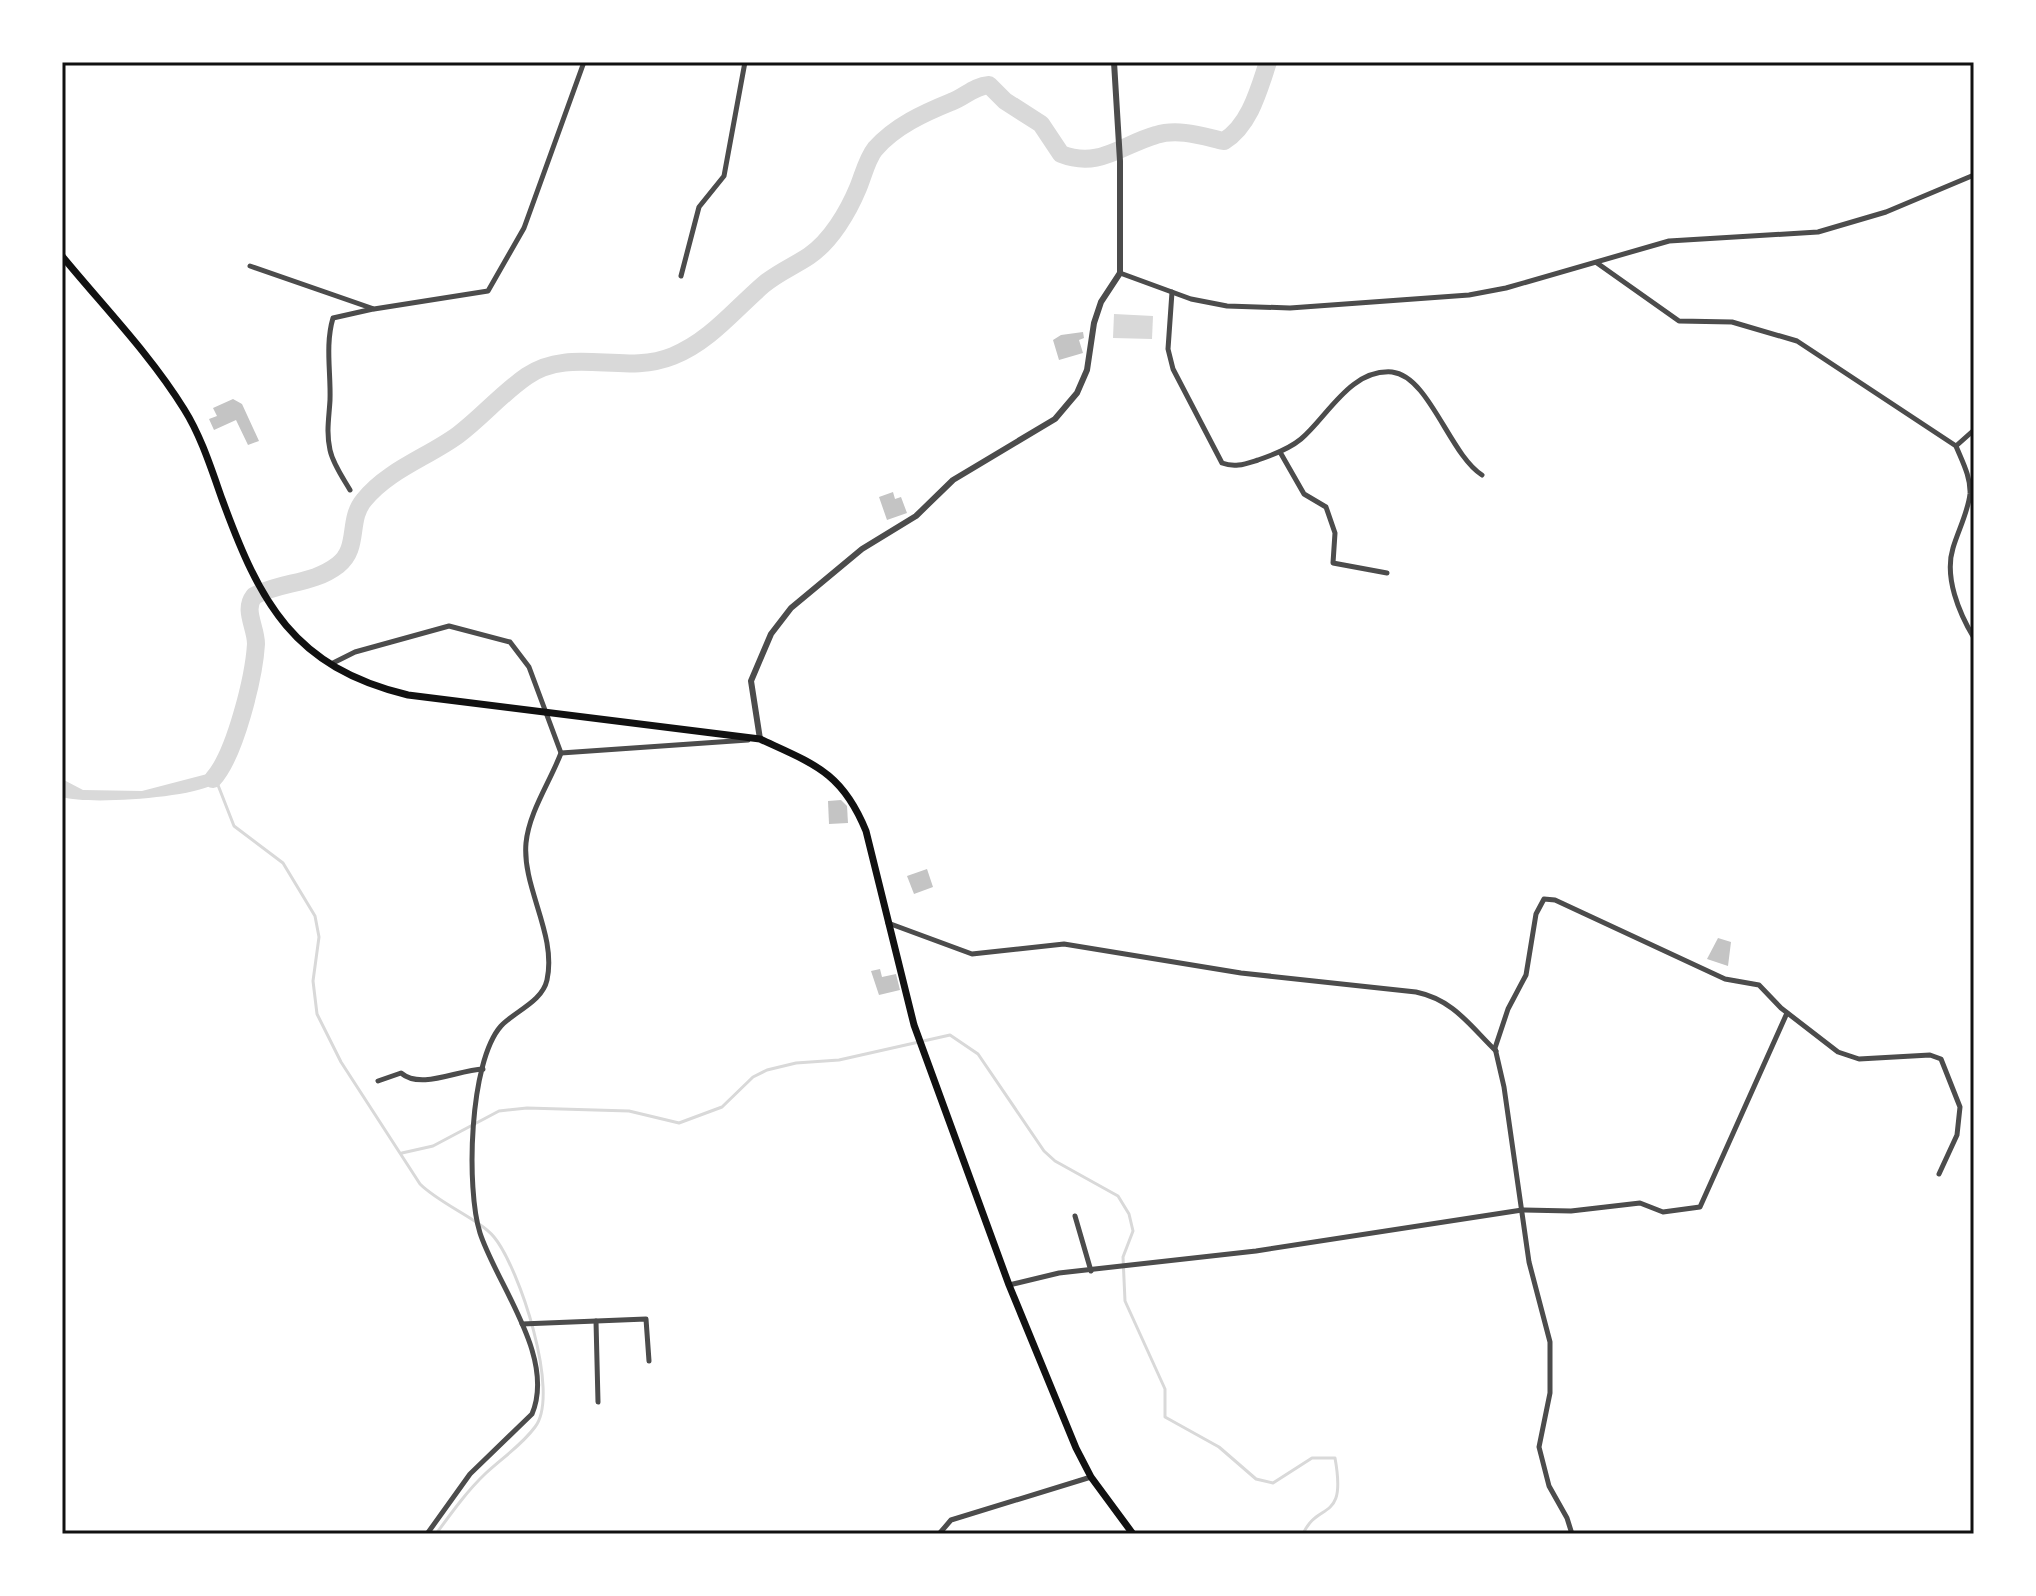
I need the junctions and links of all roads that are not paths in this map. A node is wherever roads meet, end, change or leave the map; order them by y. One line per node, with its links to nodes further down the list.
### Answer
1 (584, 62): 11 (street)
2 (745, 62): 9 (street)
3 (1114, 62): 8 (street)
4 (1974, 175): 6 (street)
5 (62, 256): 19 (main road)
6 (1596, 262): 10 (street); 13 (street)
7 (250, 266): 11 (street)
8 (1120, 273): 10 (street); 21 (street)
9 (681, 276)
10 (1172, 292): 14 (street)
11 (374, 309): 16 (street)
12 (1974, 430): 13 (street)
13 (1956, 446): 18 (street)
14 (1280, 452): 15 (street); 17 (street)
15 (1482, 475)
16 (350, 490)
17 (1387, 573)
18 (1974, 638)
19 (329, 665): 20 (main road); 20 (street)
20 (546, 713): 21 (main road); 22 (street)
21 (760, 739): 22 (street); 23 (main road)
22 (561, 753): 26 (street)
23 (888, 923): 25 (street); 32 (main road)
24 (1787, 1013): 25 (street); 28 (street); 29 (street)
25 (1497, 1052): 29 (street)
26 (483, 1069): 27 (street); 34 (street)
27 (378, 1081)
28 (1939, 1174)
29 (1522, 1210): 31 (street); 41 (street)
30 (1075, 1216): 31 (street)
31 (1091, 1271): 32 (street)
32 (1009, 1285): 37 (main road)
33 (596, 1321): 34 (street); 35 (street); 36 (street)
34 (524, 1324): 38 (street)
35 (649, 1361)
36 (598, 1402)
37 (1091, 1477): 39 (street); 40 (main road)
38 (427, 1534)
39 (939, 1534)
40 (1133, 1534)
41 (1572, 1534)

